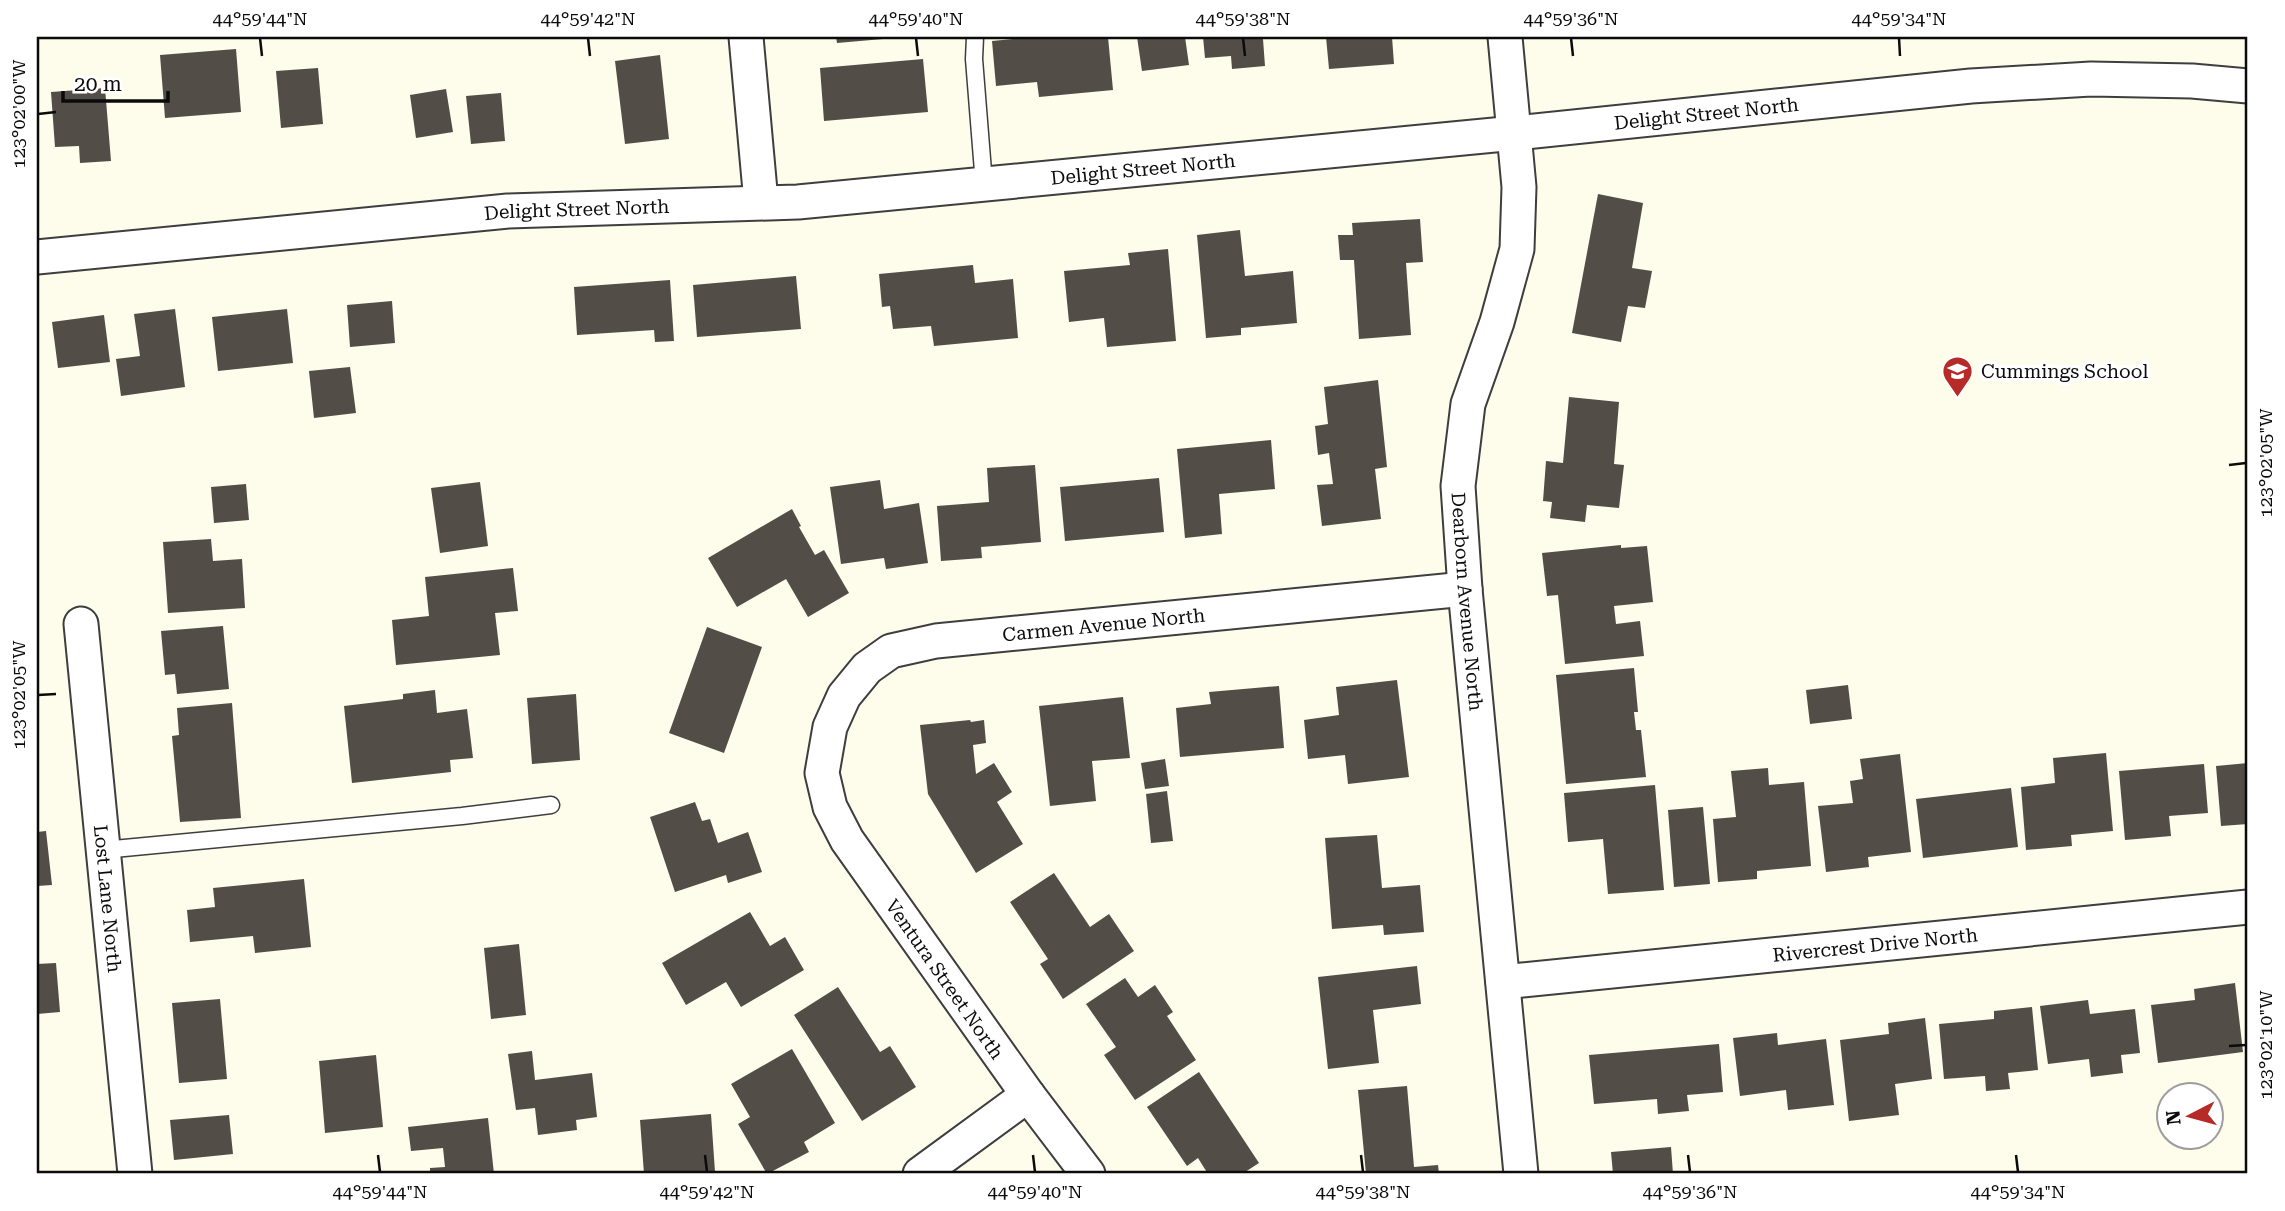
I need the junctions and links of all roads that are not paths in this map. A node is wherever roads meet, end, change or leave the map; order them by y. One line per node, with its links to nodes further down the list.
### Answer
1 (746, 37): 7 (street)
2 (975, 37): 6 (lane)
3 (1505, 37): 5 (street, Dearborn Avenue North)
4 (2248, 86): 5 (street, Delight Street North)
5 (1515, 133): 6 (street, Delight Street North); 9 (street, Dearborn Avenue North)
6 (984, 184): 7 (street, Delight Street North)
7 (761, 202): 8 (street, Delight Street North)
8 (37, 257)
9 (1465, 589): 11 (street, Carmen Avenue North); 15 (street, Dearborn Avenue North)
10 (81, 624): 13 (street, Lost Lane North)
11 (822, 773): 16 (street, Ventura Street North)
12 (551, 805): 13 (lane)
13 (103, 850): 17 (street, Lost Lane North)
14 (2248, 907): 15 (street, Rivercrest Drive North)
15 (1503, 982): 20 (street, Dearborn Avenue North)
16 (1028, 1095): 18 (street); 19 (street, Ventura Street North)
17 (135, 1174)
18 (920, 1174)
19 (1088, 1174)
20 (1521, 1174)

